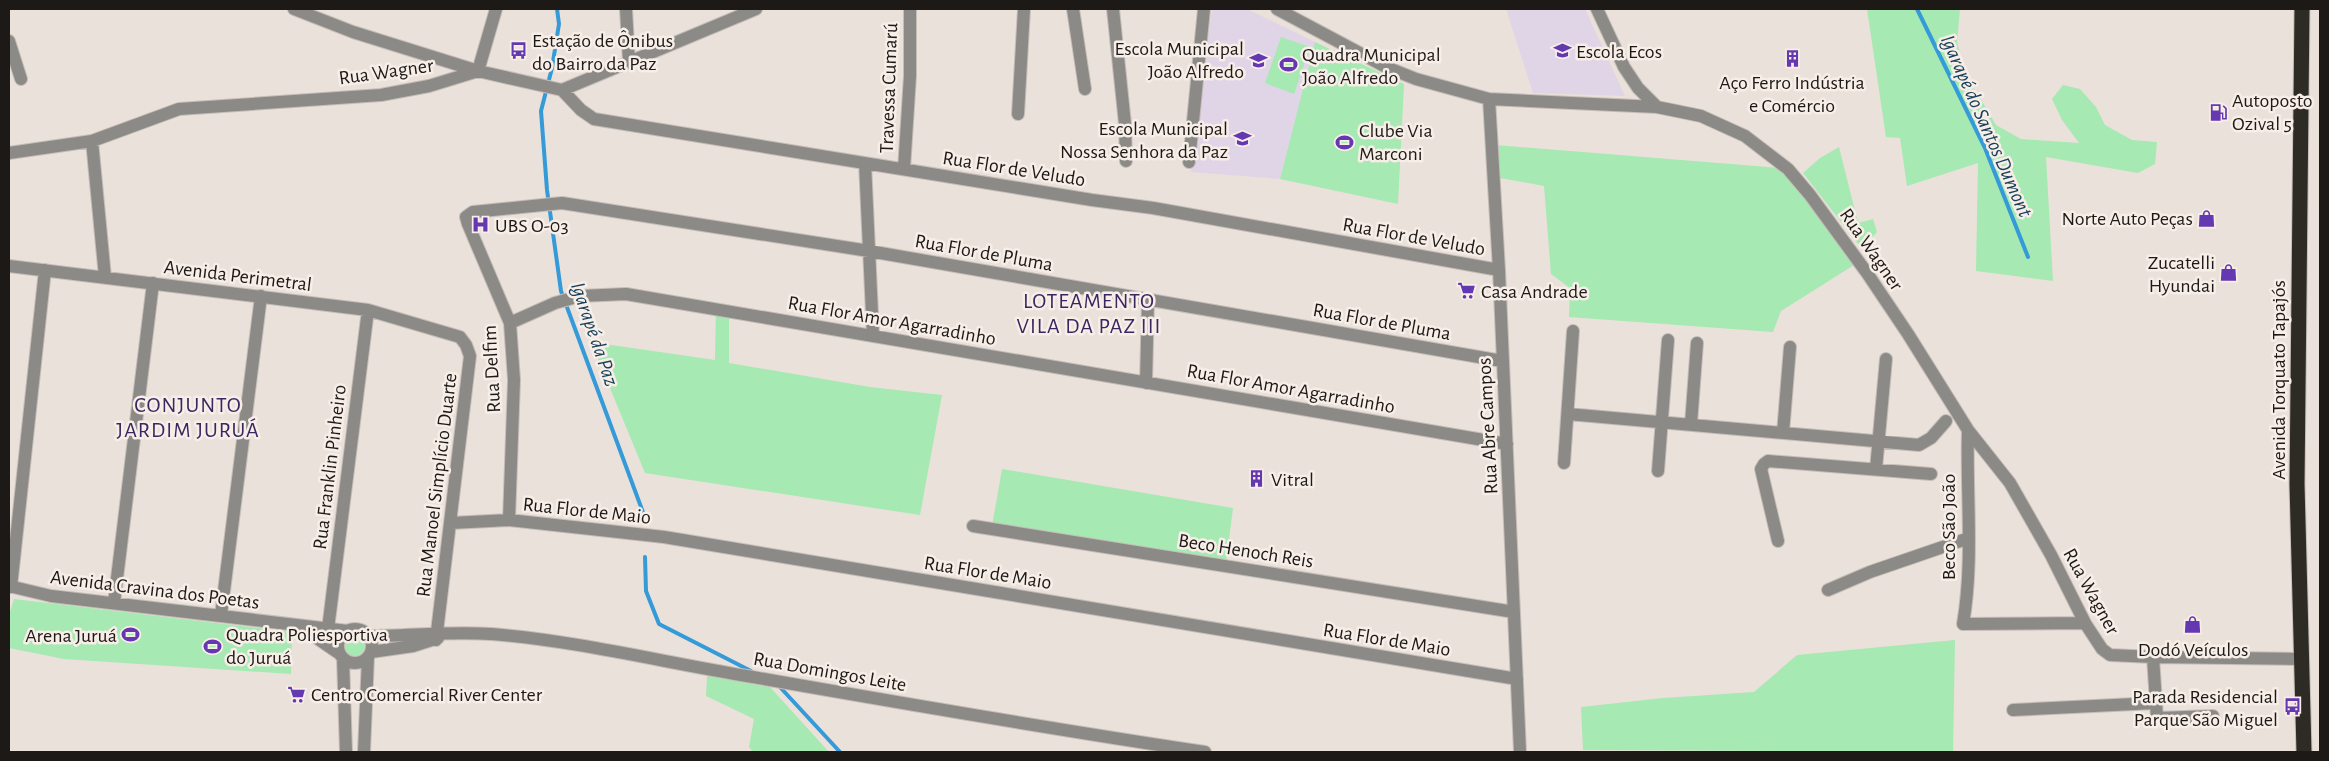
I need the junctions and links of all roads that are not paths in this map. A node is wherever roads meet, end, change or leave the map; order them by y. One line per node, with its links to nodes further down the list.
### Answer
1 (294, 9): 16 (street)
2 (496, 9): 16 (street)
3 (626, 9): 15 (street)
4 (756, 9): 13 (street)
5 (910, 9): 28 (street, Travessa Cumarú)
6 (1024, 9): 22 (street)
7 (1073, 9): 18 (street)
8 (1113, 9): 25 (street)
9 (1204, 9): 26 (street)
10 (1277, 9): 20 (street, Rua Wagner)
11 (1597, 9): 21 (street)
12 (2302, 9): 80 (highway, Avenida Torquato Tapajós)
13 (739, 13): 15 (street)
14 (9, 41): 17 (street)
15 (629, 63): 19 (street)
16 (478, 71): 19 (street, Rua Wagner); 23 (street, Rua Wagner)
17 (21, 79)
18 (1086, 89)
19 (559, 90): 27 (street, Rua Flor de Veludo)
20 (1489, 99): 21 (street, Rua Wagner); 33 (street, Rua Abre Campos)
21 (1657, 107): 53 (street, Rua Wagner)
22 (1018, 114)
23 (92, 141): 24 (street, Rua Wagner); 34 (street)
24 (9, 153)
25 (1126, 161)
26 (1188, 162)
27 (865, 163): 28 (street, Rua Flor de Veludo); 30 (street)
28 (904, 169): 33 (street, Rua Flor de Veludo)
29 (468, 224): 30 (street, Rua Flor de Pluma); 39 (street, Rua Delfim)
30 (869, 251): 37 (street, Rua Flor de Pluma); 41 (street)
31 (9, 266): 32 (street, Avenida Perimetral)
32 (45, 270): 34 (street, Avenida Perimetral); 66 (street)
33 (1499, 270): 47 (street, Rua Abre Campos)
34 (105, 277): 35 (street, Avenida Perimetral)
35 (153, 283): 36 (street, Avenida Perimetral); 68 (street)
36 (261, 296): 38 (street, Avenida Perimetral); 70 (street)
37 (1148, 300): 47 (street, Rua Flor de Pluma); 48 (street)
38 (368, 310): 42 (street, Avenida Perimetral); 73 (street, Rua Franklin Pinheiro)
39 (510, 323): 41 (street, Rua Flor Amor Agarradinho); 61 (street, Rua Delfim)
40 (1573, 331): 49 (street)
41 (873, 335): 48 (street, Rua Flor Amor Agarradinho)
42 (460, 337): 62 (street, Rua Manoel Simplício Duarte)
43 (1668, 340): 51 (street)
44 (1697, 343): 52 (street)
45 (1790, 347): 54 (street)
46 (1886, 359): 55 (street)
47 (1502, 361): 56 (street, Rua Abre Campos)
48 (1146, 383): 56 (street, Rua Flor Amor Agarradinho)
49 (1568, 414): 51 (street); 57 (street)
50 (1946, 421): 55 (street)
51 (1662, 422): 52 (street); 59 (street)
52 (1691, 424): 54 (street)
53 (1968, 430): 64 (street, Beco São João); 71 (street, Rua Wagner)
54 (1783, 433): 55 (street)
55 (1878, 441): 58 (street)
56 (1507, 444): 69 (street, Rua Abre Campos)
57 (1564, 463)
58 (1876, 469): 60 (street); 65 (street)
59 (1658, 471)
60 (1930, 474)
61 (509, 520): 62 (street, Rua Flor de Maio); 81 (street, Rua Flor de Maio)
62 (450, 523): 75 (street, Rua Manoel Simplício Duarte)
63 (973, 526): 69 (street, Beco Henoch Reis)
64 (1969, 538): 67 (street); 71 (street, Beco São João)
65 (1778, 541)
66 (10, 587): 68 (street, Avenida Cravina dos Poetas)
67 (1828, 590)
68 (114, 603): 70 (street, Avenida Cravina dos Poetas)
69 (1514, 612): 81 (street, Rua Abre Campos)
70 (221, 616): 72 (street, Avenida Cravina dos Poetas)
71 (2085, 623): 79 (street, Rua Wagner)
72 (297, 625): 73 (street, Avenida Cravina dos Poetas); 78 (street, Avenida Cravina dos Poetas)
73 (328, 629): 74 (street, Avenida Cravina dos Poetas)
74 (348, 631): 76 (street); 78 (street)
75 (440, 635): 76 (street, Rua Domingos Leite); 77 (street, Rua Domingos Leite); 87 (street, Rua Domingos Leite)
76 (368, 636): 77 (street)
77 (369, 655): 78 (street); 86 (street)
78 (341, 656): 85 (street)
79 (2153, 657): 80 (street, Rua Wagner); 82 (street)
80 (2301, 659): 89 (highway, Avenida Torquato Tapajós)
81 (1517, 679): 88 (street, Rua Abre Campos)
82 (2155, 703): 83 (street); 84 (street)
83 (2013, 710)
84 (2213, 716)
85 (346, 752)
86 (364, 752)
87 (1205, 752)
88 (1520, 752)
89 (2304, 752)

